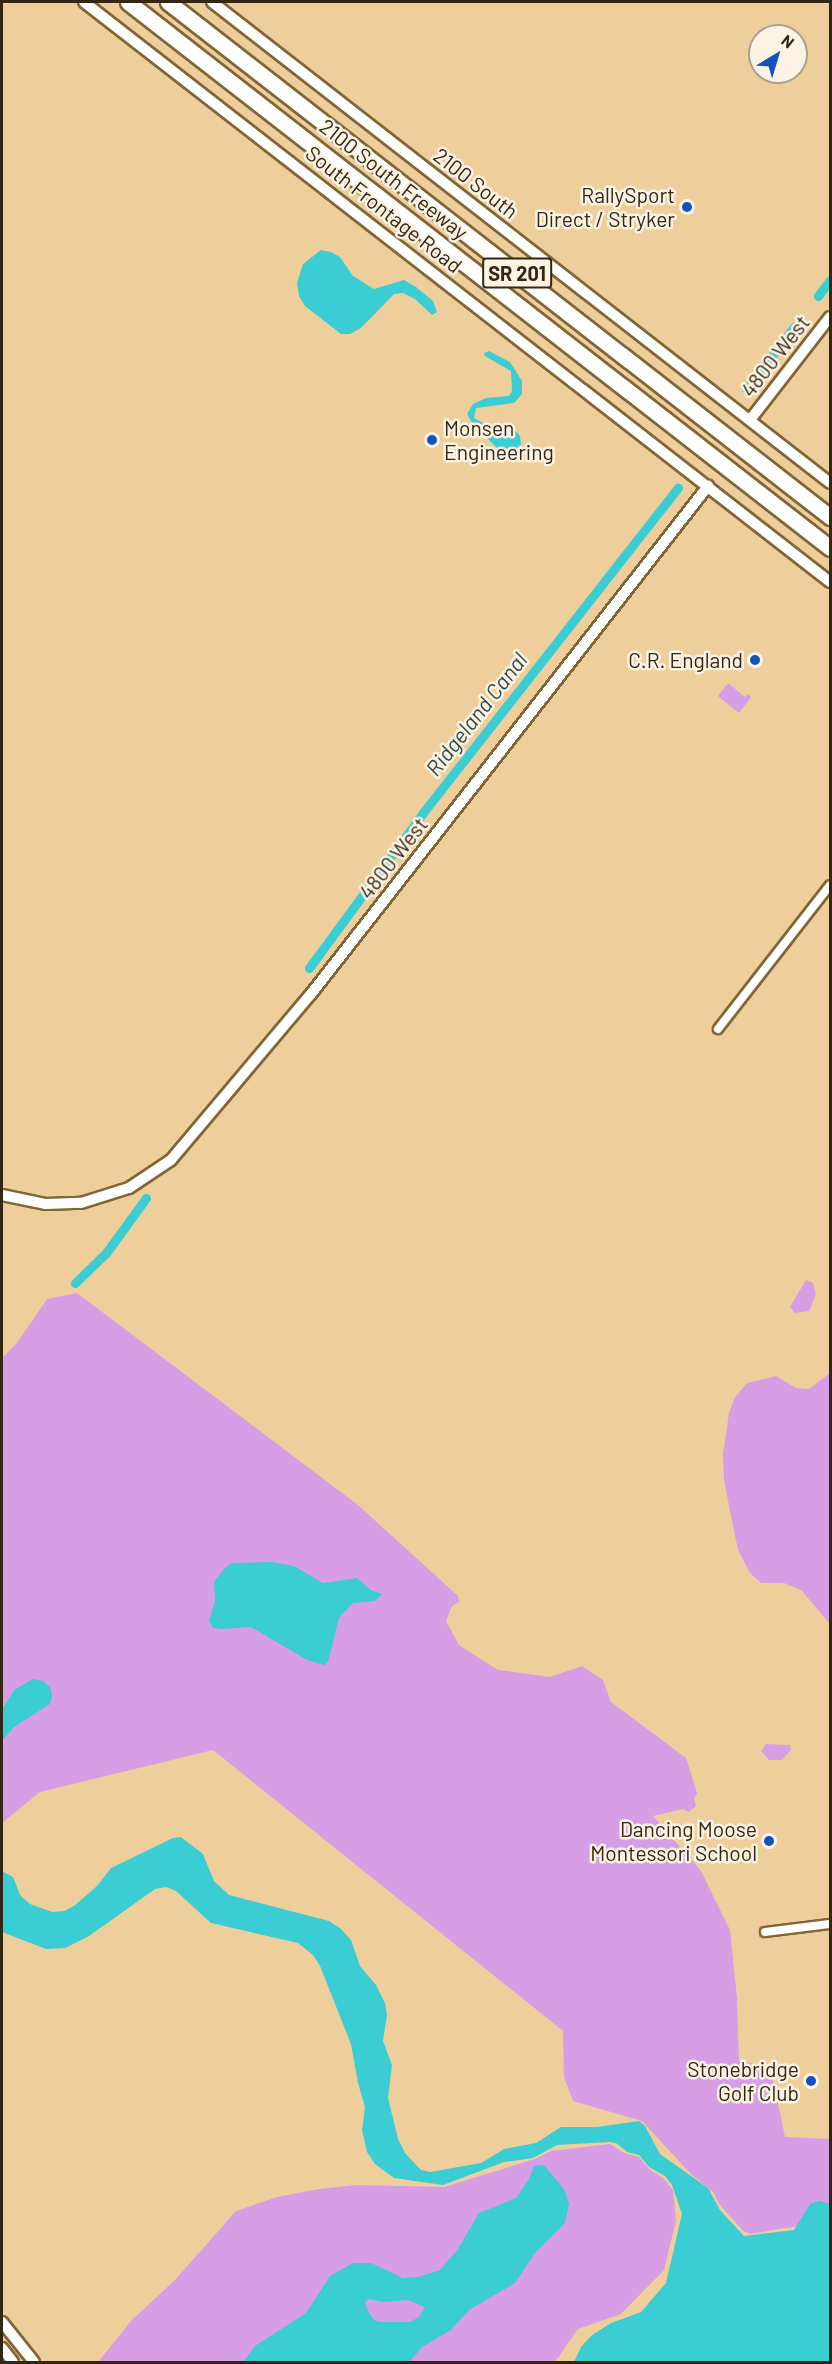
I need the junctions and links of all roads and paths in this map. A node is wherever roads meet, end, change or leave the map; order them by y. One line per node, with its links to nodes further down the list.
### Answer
1 (84, 2): 8 (street, South Frontage Road)
2 (128, 2): 10 (highway, 2100 South Freeway / SR 201)
3 (168, 2): 9 (highway, 2100 South Freeway / SR 201)
4 (212, 2): 6 (street, 2100 South)
5 (831, 317): 6 (street, 4800 West)
6 (750, 420): 7 (street, 2100 South)
7 (831, 483)
8 (708, 486): 11 (street, South Frontage Road); 14 (street, 4800 West)
9 (831, 517)
10 (831, 548)
11 (831, 582)
12 (831, 885): 13 (street)
13 (718, 1029)
14 (2, 1195)
15 (831, 1924): 16 (street)
16 (765, 1932)
17 (2, 2322): 20 (street)
18 (2, 2348): 19 (street)
19 (13, 2362)
20 (34, 2362)

